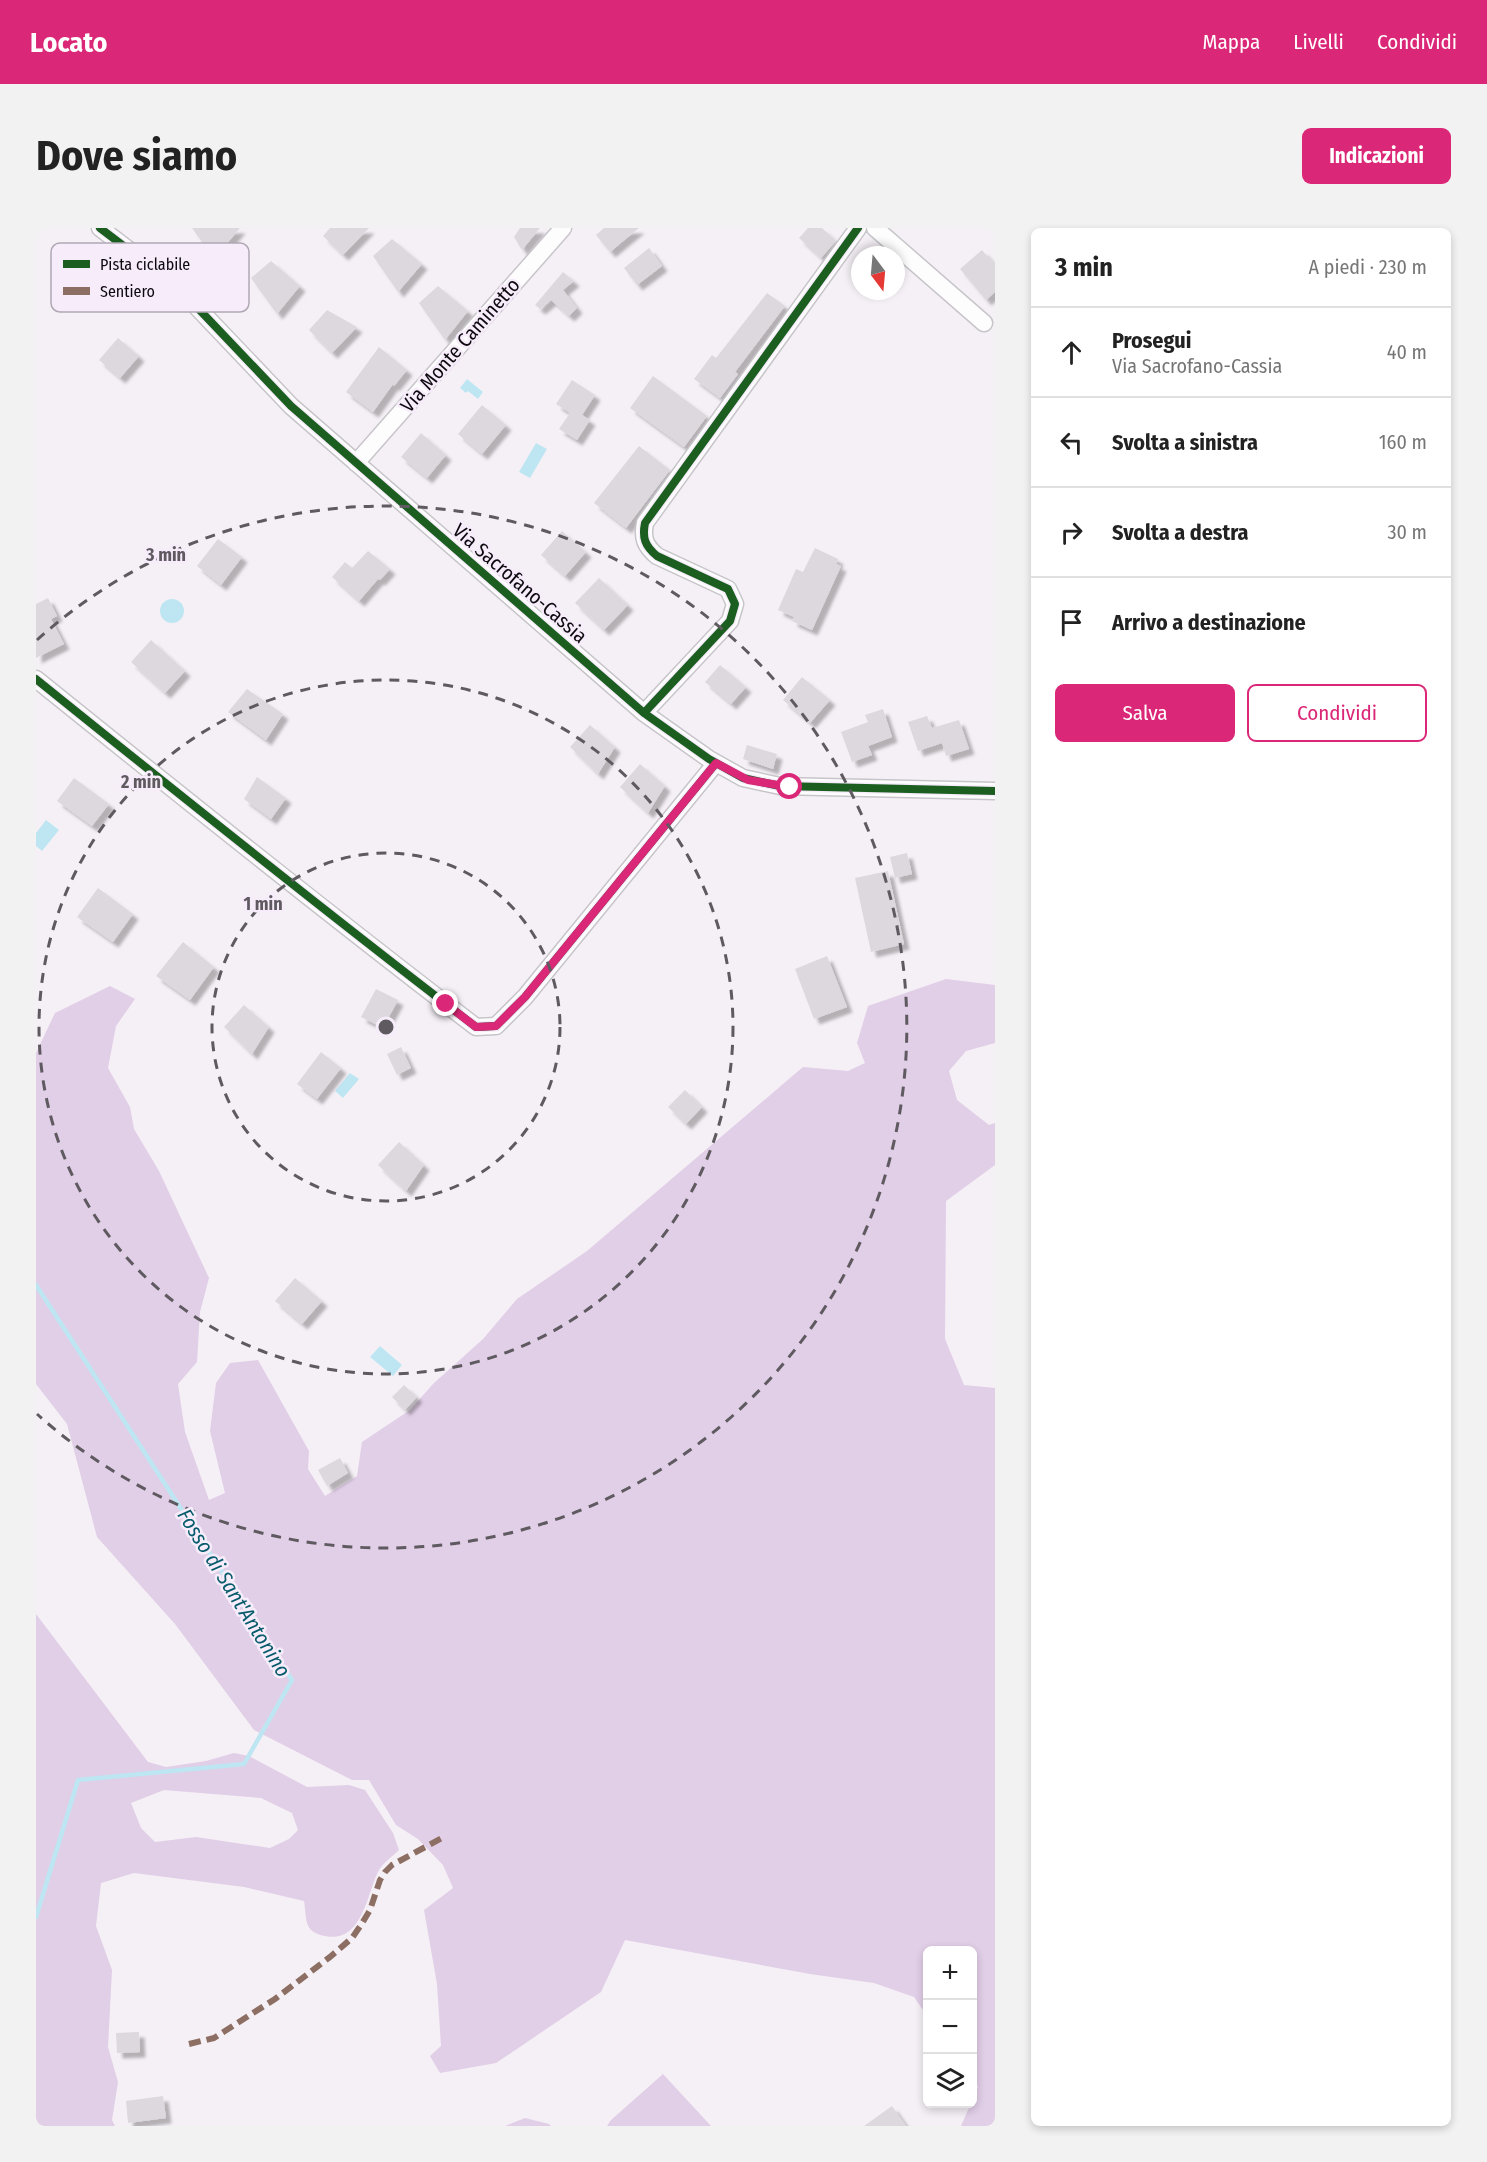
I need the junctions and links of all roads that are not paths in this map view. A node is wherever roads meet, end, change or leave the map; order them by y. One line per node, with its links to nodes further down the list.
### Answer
1 (100, 228): 5 (street, Via Sacrofano-Cassia)
2 (563, 228): 8 (street, Via Monte Caminetto)
3 (858, 228): 10 (street)
4 (875, 228): 7 (street)
5 (120, 243)
6 (202, 312): 8 (street, Via Sacrofano-Cassia)
7 (984, 323)
8 (356, 463): 10 (street, Via Sacrofano-Cassia)
9 (36, 679): 11 (street)
10 (644, 713): 11 (street, Via Sacrofano-Cassia)
11 (716, 763): 12 (street, Via Sacrofano-Cassia)
12 (995, 791)

